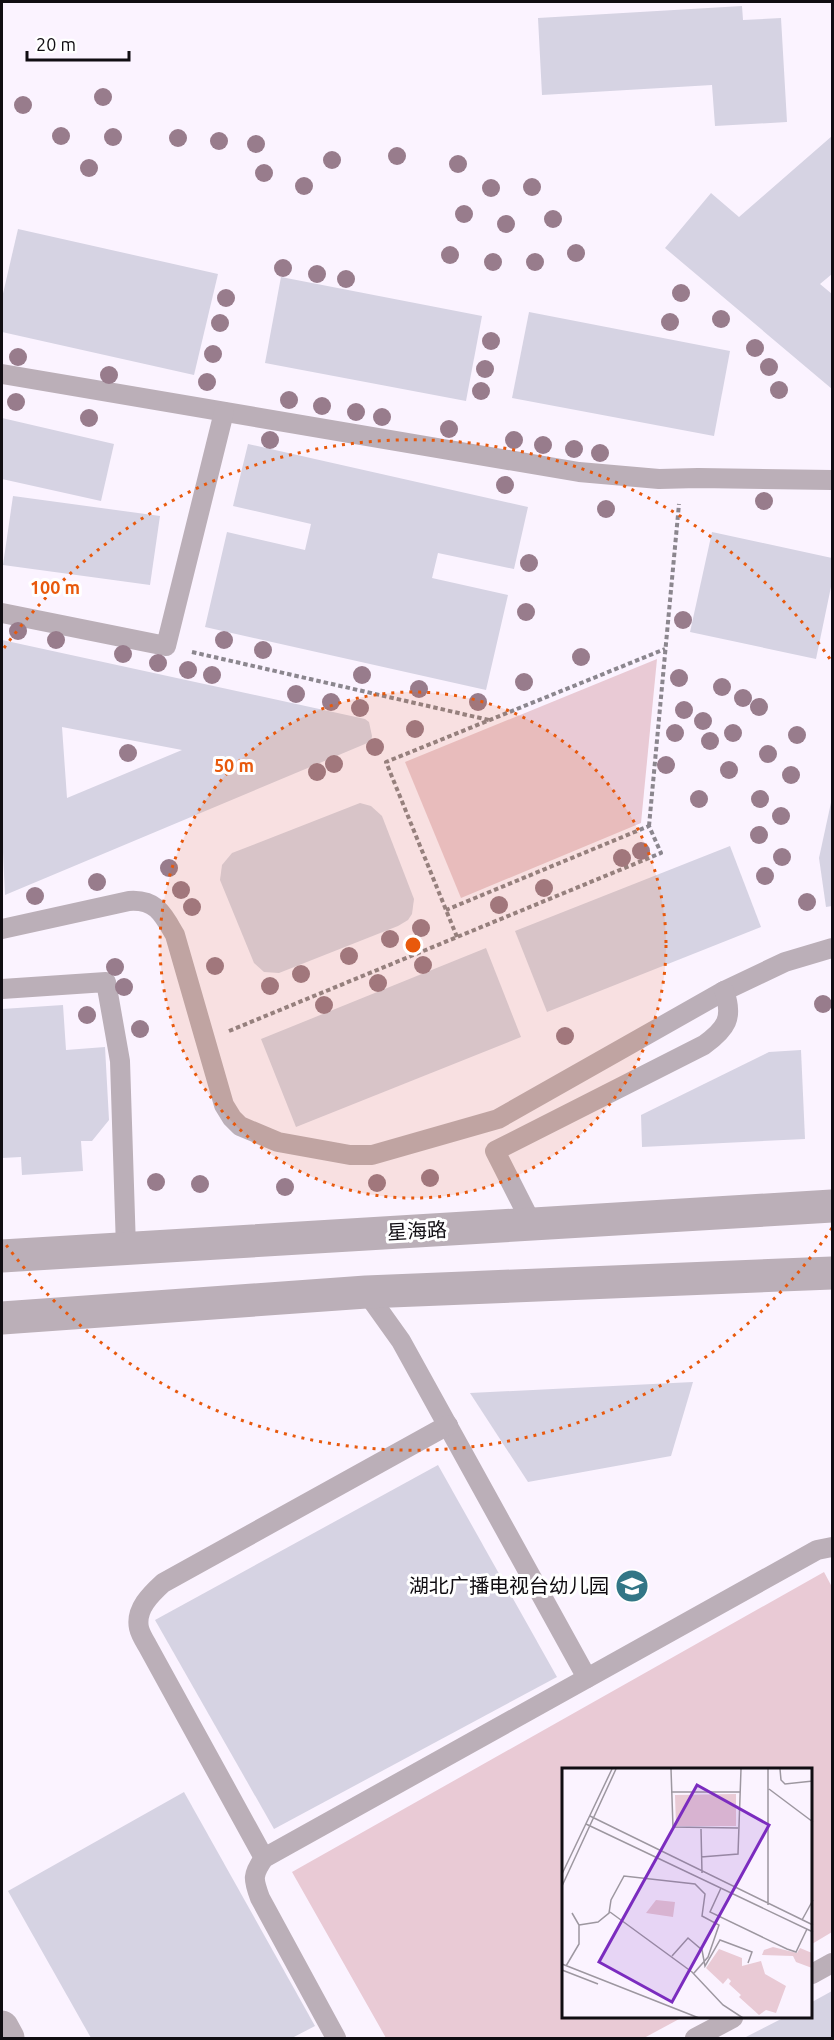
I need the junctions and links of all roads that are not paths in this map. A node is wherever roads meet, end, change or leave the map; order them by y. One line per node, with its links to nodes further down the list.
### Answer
1 (2, 374): 2 (lane)
2 (224, 412): 3 (lane); 4 (lane)
3 (832, 480)
4 (2, 613)
5 (2, 929): 8 (lane)
6 (832, 948): 8 (lane)
7 (2, 989): 11 (lane)
8 (724, 991): 10 (lane)
9 (832, 1206): 10 (street, 星海路)
10 (532, 1224): 11 (street, 星海路)
11 (126, 1248): 12 (street, 星海路)
12 (2, 1256)
13 (832, 1273): 14 (street)
14 (366, 1292): 15 (street); 16 (lane)
15 (2, 1318)
16 (448, 1425): 18 (lane); 19 (lane)
17 (832, 1547): 18 (lane)
18 (587, 1678): 19 (lane)
19 (264, 1858): 25 (lane)
20 (832, 1963): 21 (lane)
21 (813, 1973)
22 (731, 2019): 26 (lane)
23 (2, 2027): 24 (street)
24 (8, 2038)
25 (336, 2038)
26 (695, 2038)

